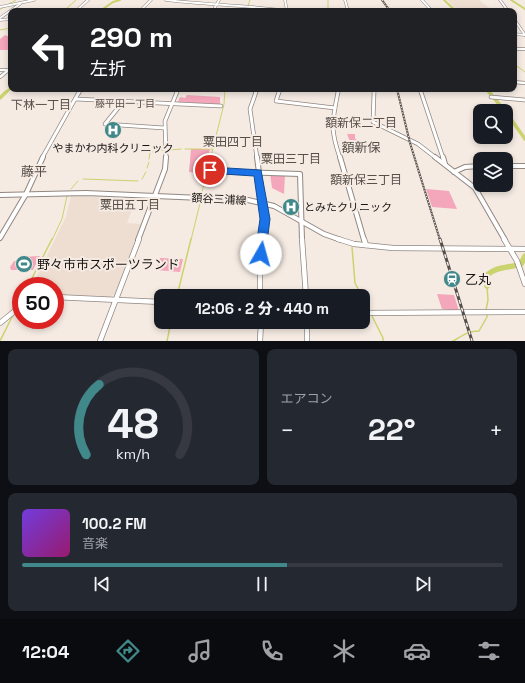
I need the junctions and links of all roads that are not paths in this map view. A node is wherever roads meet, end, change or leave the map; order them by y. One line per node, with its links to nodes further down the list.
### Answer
1 (34, 0): 7 (street)
2 (88, 0): 11 (street)
3 (151, 0): 12 (street)
4 (166, 0): 8 (street)
5 (219, 0): 8 (street)
6 (422, 0): 15 (street)
7 (19, 3): 9 (street); 10 (street)
8 (216, 4): 13 (street); 14 (street)
9 (0, 8)
10 (14, 8)
11 (79, 8)
12 (143, 8)
13 (214, 8)
14 (263, 8)
15 (429, 8)
16 (4, 12): 17 (street)
17 (8, 13): 18 (street)
18 (0, 19)
19 (517, 24): 20 (street)
20 (525, 35)
21 (8, 71): 22 (street)
22 (0, 77)
23 (80, 92): 31 (street)
24 (177, 92): 34 (street)
25 (256, 92): 43 (street)
26 (279, 92): 36 (street)
27 (338, 92): 36 (street)
28 (374, 92): 38 (street)
29 (421, 92): 38 (street)
30 (490, 97): 32 (street)
31 (76, 99): 33 (street); 45 (street)
32 (525, 100)
33 (123, 102): 34 (street); 37 (street)
34 (171, 105): 35 (street); 37 (street)
35 (221, 106)
36 (335, 108): 51 (street)
37 (164, 128): 47 (street)
38 (445, 164): 44 (street)
39 (473, 166): 44 (street)
40 (513, 166): 41 (street)
41 (525, 166)
42 (210, 170): 43 (street)
43 (258, 172): 48 (street); 49 (street)
44 (454, 172): 52 (street)
45 (26, 194): 46 (street, 額谷三浦線); 47 (street, 額谷三浦線); 50 (street)
46 (0, 195)
47 (156, 196): 48 (street, 額谷三浦線); 58 (street)
48 (262, 203): 49 (street, 額谷三浦線); 55 (street)
49 (301, 221): 51 (street, 額谷三浦線); 56 (street)
50 (0, 238)
51 (366, 245): 52 (street, 額谷三浦線)
52 (510, 249): 53 (street, 額谷三浦線); 54 (street)
53 (523, 249)
54 (525, 284)
55 (260, 289)
56 (306, 289)
57 (64, 297): 58 (street)
58 (117, 300): 59 (street); 66 (street)
59 (154, 302)
60 (525, 312): 62 (street)
61 (12, 313): 63 (street)
62 (370, 313)
63 (0, 323)
64 (261, 329): 67 (street)
65 (307, 329): 68 (street)
66 (100, 341)
67 (260, 341)
68 (307, 341)

